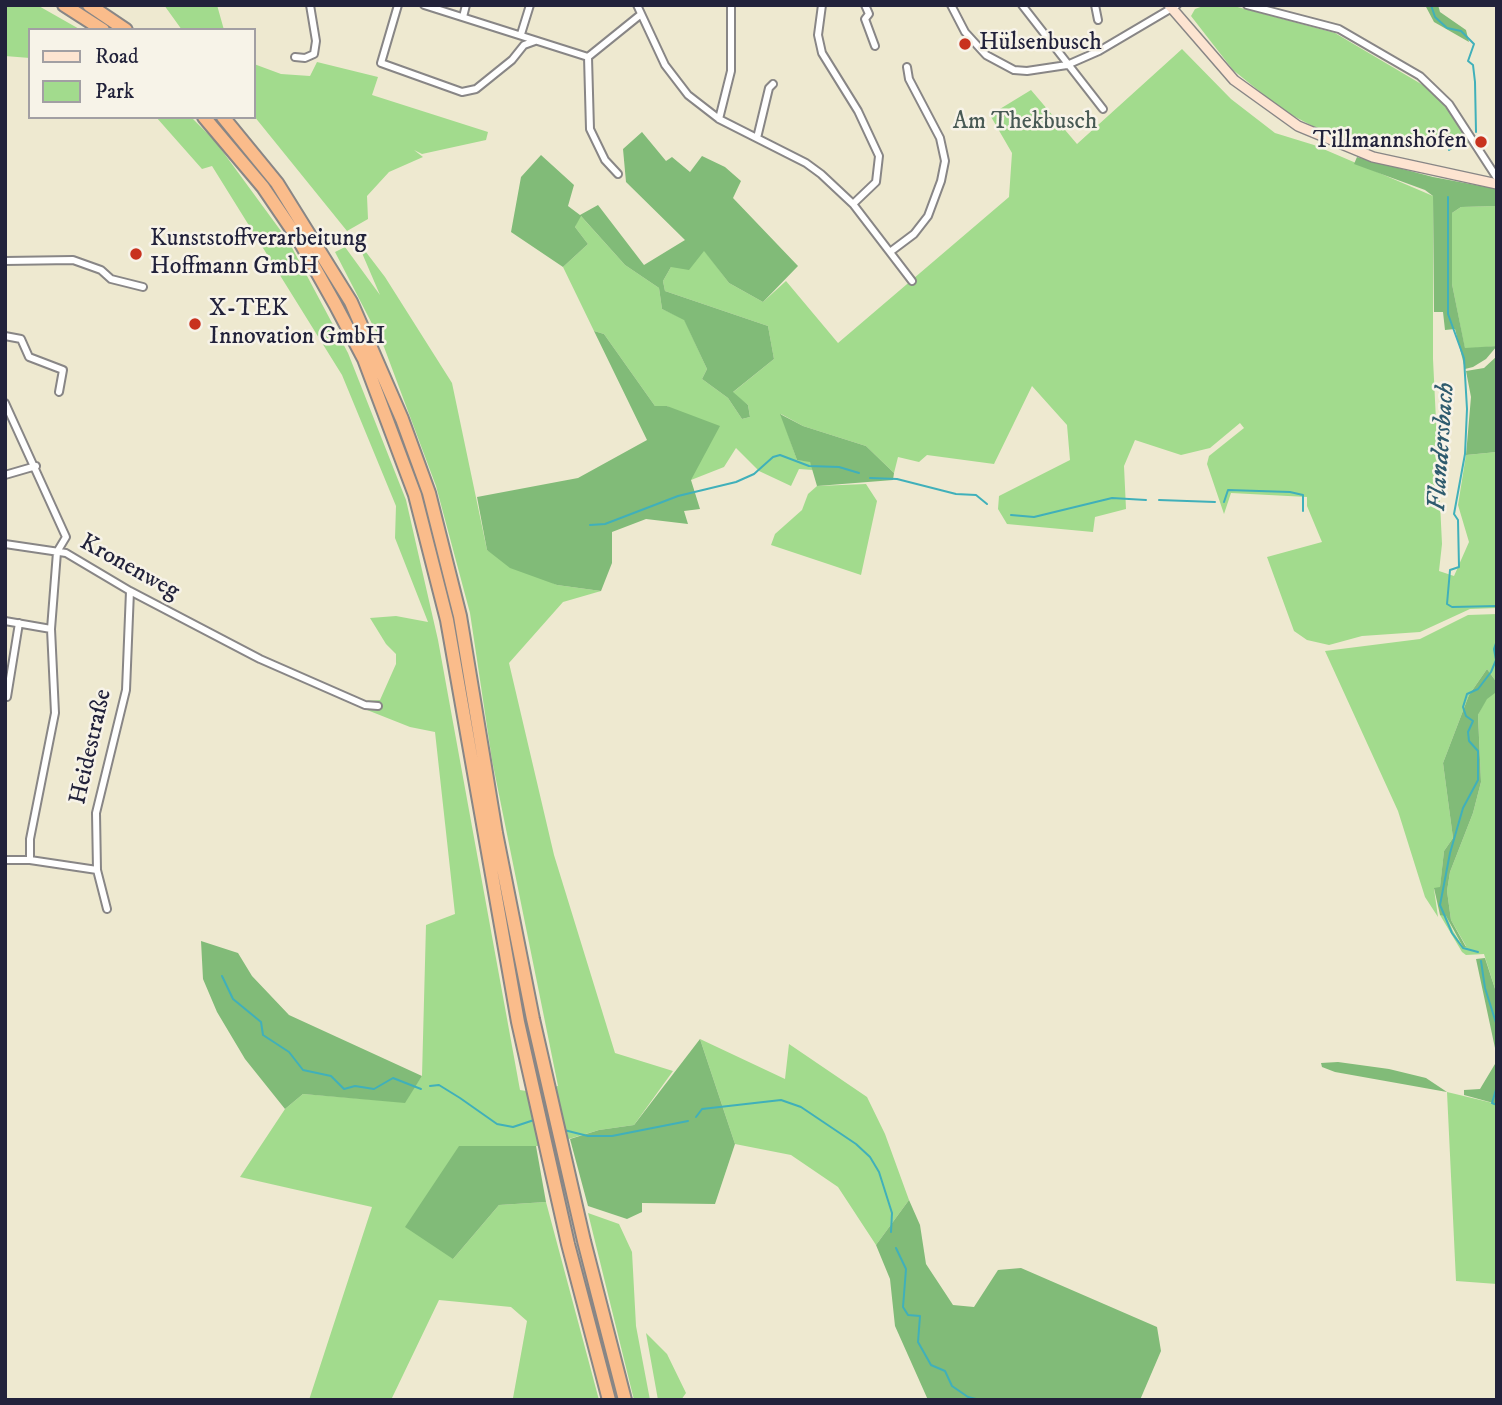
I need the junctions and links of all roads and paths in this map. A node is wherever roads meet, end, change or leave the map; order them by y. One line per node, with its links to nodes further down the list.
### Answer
1 (64, 5): 20 (highway)
2 (89, 5): 21 (highway)
3 (310, 5): 25 (street)
4 (398, 5): 23 (street)
5 (424, 5): 18 (street)
6 (466, 5): 18 (street)
7 (530, 5): 22 (street)
8 (638, 5): 17 (street)
9 (731, 5): 33 (street)
10 (822, 5): 38 (street)
11 (865, 5): 24 (street)
12 (951, 5): 27 (street)
13 (1022, 5): 27 (street)
14 (1095, 5): 19 (street)
15 (1247, 5): 36 (street)
16 (1172, 6): 27 (street); 37 (main road)
17 (640, 15): 26 (street); 33 (street)
18 (463, 17): 22 (street)
19 (1098, 20)
20 (100, 28)
21 (123, 28)
22 (521, 34): 23 (street)
23 (535, 41): 26 (street)
24 (875, 46)
25 (295, 57)
26 (588, 57): 35 (street)
27 (1068, 65): 30 (street)
28 (907, 67): 39 (street)
29 (773, 84): 34 (street)
30 (1103, 109)
31 (206, 119): 60 (highway)
32 (225, 119): 61 (highway)
33 (719, 119): 34 (street)
34 (757, 138): 38 (street)
35 (618, 174)
36 (1497, 178)
37 (1497, 184)
38 (853, 204): 39 (street)
39 (890, 252): 41 (street)
40 (5, 261): 42 (street)
41 (912, 281)
42 (143, 287)
43 (5, 335): 44 (street)
44 (59, 392)
45 (5, 403): 46 (street)
46 (36, 466): 47 (street); 49 (street)
47 (5, 475)
48 (5, 544): 49 (street, Kronenweg)
49 (58, 552): 50 (street, Kronenweg); 53 (street)
50 (130, 592): 55 (street, Kronenweg); 58 (street, Heidestraße)
51 (5, 621): 52 (street)
52 (19, 623): 53 (street); 54 (street)
53 (51, 629): 57 (street)
54 (7, 698)
55 (378, 706)
56 (5, 860): 57 (street)
57 (30, 860): 58 (street)
58 (97, 870): 59 (street, Heidestraße)
59 (107, 909)
60 (609, 1400)
61 (625, 1400)

